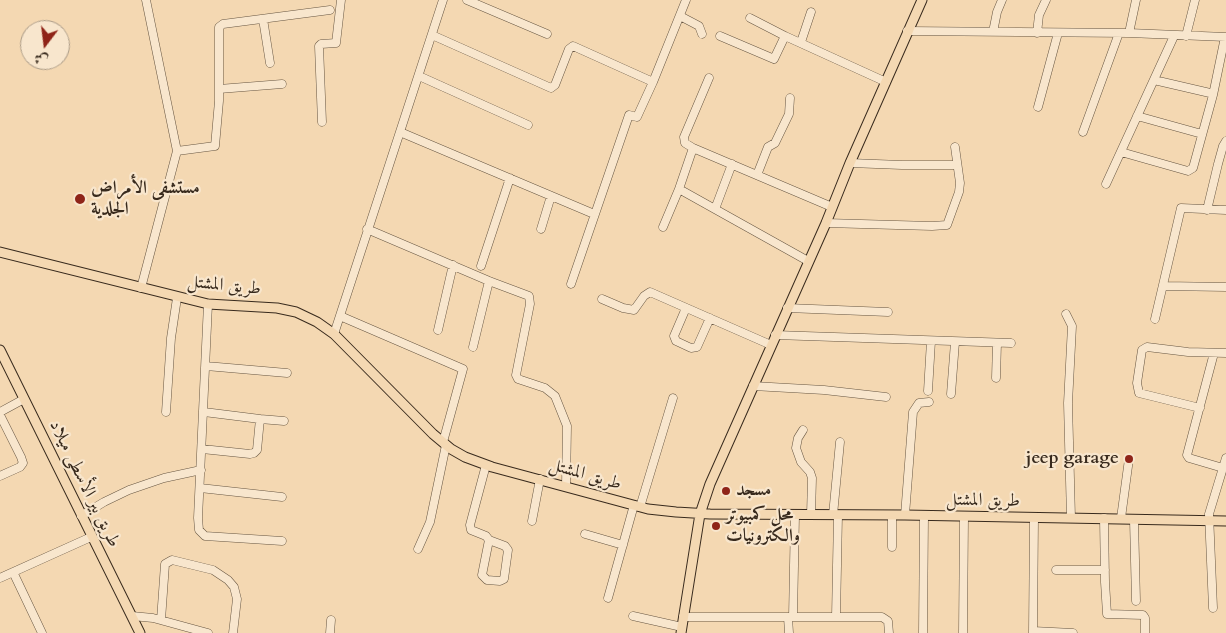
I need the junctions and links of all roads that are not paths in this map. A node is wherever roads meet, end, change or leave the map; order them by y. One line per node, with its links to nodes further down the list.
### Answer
1 (146, 0): 51 (street)
2 (341, 0): 43 (street)
3 (443, 0): 24 (street)
4 (467, 0): 22 (street)
5 (686, 0): 13 (street)
6 (922, 0): 16 (main road)
7 (1002, 0): 17 (street)
8 (1046, 0): 18 (street)
9 (1136, 0): 21 (street)
10 (1195, 0): 28 (street)
11 (330, 10): 15 (street)
12 (812, 12): 30 (street)
13 (680, 16): 23 (street); 35 (street)
14 (750, 18): 26 (street)
15 (263, 19): 31 (street); 38 (street)
16 (907, 31): 17 (street); 36 (main road)
17 (993, 32): 18 (street)
18 (1037, 33): 19 (street)
19 (1058, 33): 20 (street); 41 (street)
20 (1119, 33): 21 (street); 46 (street)
21 (1129, 33): 27 (street)
22 (547, 34)
23 (702, 34)
24 (432, 35): 32 (street); 35 (street)
25 (720, 36): 26 (street)
26 (785, 36): 30 (street)
27 (1174, 36): 28 (street); 34 (street)
28 (1186, 36): 29 (street)
29 (1226, 37): 39 (street)
30 (801, 42): 36 (street)
31 (270, 63)
32 (419, 76): 44 (street); 45 (street)
33 (709, 78): 50 (street)
34 (1154, 80): 39 (street); 42 (street)
35 (653, 82): 66 (street)
36 (886, 82): 53 (main road)
37 (282, 84): 38 (street)
38 (219, 89): 51 (street)
39 (1213, 95): 47 (street)
40 (790, 98): 57 (street)
41 (1038, 106)
42 (1137, 116): 47 (street); 52 (street)
43 (322, 122)
44 (528, 125)
45 (400, 132): 58 (street); 69 (street)
46 (1084, 132)
47 (1202, 134): 52 (street)
48 (1226, 141): 55 (street)
49 (955, 147): 56 (street)
50 (693, 148): 54 (street); 60 (street)
51 (177, 151): 79 (street)
52 (1121, 152): 59 (street)
53 (850, 163): 56 (street); 62 (main road)
54 (732, 164): 57 (street); 63 (street)
55 (1222, 164): 64 (street)
56 (957, 165): 67 (street)
57 (758, 175): 62 (street)
58 (510, 178): 61 (street); 74 (street)
59 (1106, 184)
60 (679, 189): 63 (street); 68 (street)
61 (551, 196): 66 (street); 70 (street)
62 (832, 207): 67 (main road)
63 (715, 209): 72 (street)
64 (1207, 210): 65 (street); 77 (street)
65 (1226, 210)
66 (594, 214): 76 (street)
67 (826, 223): 72 (main road)
68 (663, 227)
69 (367, 229): 73 (street); 87 (street)
70 (541, 229)
71 (0, 252): 79 (main road, طريق المشتل)
72 (808, 261): 84 (main road)
73 (453, 265): 75 (street); 90 (street)
74 (481, 266)
75 (489, 281): 98 (street); 129 (street)
76 (571, 284)
77 (1164, 286): 78 (street); 89 (street)
78 (1226, 287)
79 (141, 288): 80 (main road, طريق المشتل)
80 (177, 298): 82 (main road, طريق المشتل); 113 (street)
81 (602, 299): 83 (street)
82 (208, 304): 91 (main road, طريق المشتل); 102 (street)
83 (686, 308): 88 (street); 88 (street)
84 (787, 308): 85 (street); 92 (main road)
85 (888, 312)
86 (1066, 314): 143 (street)
87 (340, 316): 91 (street); 120 (street)
88 (710, 318): 97 (street)
89 (1155, 319)
90 (438, 330)
91 (334, 334): 120 (main road, طريق المشتل)
92 (775, 335): 93 (street); 97 (main road)
93 (932, 341): 94 (street); 106 (street)
94 (955, 342): 95 (street); 107 (street)
95 (997, 343): 96 (street); 104 (street)
96 (1011, 343)
97 (771, 345): 105 (main road)
98 (474, 348)
99 (0, 350): 110 (main road, طريق بير الأسطى ميلاد)
100 (1214, 353): 101 (street); 112 (street); 112 (street)
101 (1226, 353)
102 (206, 366): 103 (street); 114 (street)
103 (287, 373)
104 (996, 378)
105 (753, 386): 108 (street); 133 (main road)
106 (928, 391)
107 (951, 394)
108 (886, 396)
109 (673, 398): 132 (street)
110 (24, 399): 115 (street); 139 (main road, طريق بير الأسطى ميلاد)
111 (928, 402): 138 (street)
112 (1200, 408): 125 (street)
113 (166, 412)
114 (204, 412): 116 (street); 121 (street)
115 (0, 413): 127 (street)
116 (260, 419): 117 (street); 121 (street)
117 (284, 421)
118 (803, 430): 135 (street)
119 (840, 442): 136 (street)
120 (445, 444): 124 (main road, طريق المشتل); 156 (street)
121 (202, 449): 126 (street)
122 (1226, 458): 125 (street)
123 (1129, 459): 145 (street)
124 (486, 465): 128 (main road, طريق المشتل); 152 (street)
125 (1223, 468): 149 (street)
126 (201, 470): 130 (street); 139 (street)
127 (0, 476)
128 (540, 479): 129 (main road, طريق المشتل); 147 (street)
129 (566, 486): 132 (main road, طريق المشتل)
130 (200, 488): 131 (street); 153 (street)
131 (282, 497)
132 (637, 506): 133 (main road, طريق المشتل); 154 (street)
133 (700, 514): 134 (main road, طريق المشتل); 170 (main road)
134 (795, 514): 135 (main road, طريق المشتل); 166 (street)
135 (811, 515): 136 (main road, طريق المشتل)
136 (836, 515): 137 (main road, طريق المشتل); 167 (street)
137 (892, 515): 138 (main road, طريق المشتل); 155 (street)
138 (905, 515): 140 (main road, طريق المشتل)
139 (81, 516): 151 (main road, طريق بير الأسطى ميلاد)
140 (924, 516): 141 (main road, طريق المشتل); 179 (street)
141 (964, 517): 142 (main road, طريق المشتل); 180 (street)
142 (1034, 518): 143 (main road, طريق المشتل); 171 (street)
143 (1071, 518): 144 (main road, طريق المشتل)
144 (1104, 518): 145 (main road, طريق المشتل); 158 (street)
145 (1121, 518): 146 (main road, طريق المشتل)
146 (1134, 520): 149 (main road, طريق المشتل); 162 (street)
147 (532, 521)
148 (1226, 521): 149 (main road, طريق المشتل)
149 (1210, 522): 163 (street)
150 (585, 534): 154 (street)
151 (92, 537): 159 (street); 164 (main road, طريق بير الأسطى ميلاد)
152 (490, 540): 152 (street)
153 (282, 541)
154 (623, 545): 161 (street)
155 (892, 547)
156 (418, 549)
157 (1056, 570): 158 (street)
158 (1105, 570): 182 (street)
159 (13, 572): 160 (street); 172 (street)
160 (0, 578)
161 (608, 598)
162 (1136, 601)
163 (1213, 608)
164 (132, 616): 168 (street); 173 (main road, طريق بير الأسطى ميلاد)
165 (633, 616): 170 (street)
166 (791, 617): 167 (street); 170 (street); 177 (street)
167 (836, 617): 178 (street)
168 (161, 620): 174 (street); 175 (street)
169 (330, 620): 176 (street)
170 (682, 626)
171 (1033, 632): 181 (street)
172 (42, 633)
173 (140, 633)
174 (208, 633)
175 (232, 633)
176 (330, 633)
177 (789, 633)
178 (889, 633)
179 (923, 633)
180 (963, 633)
181 (1073, 633)
182 (1145, 633)

